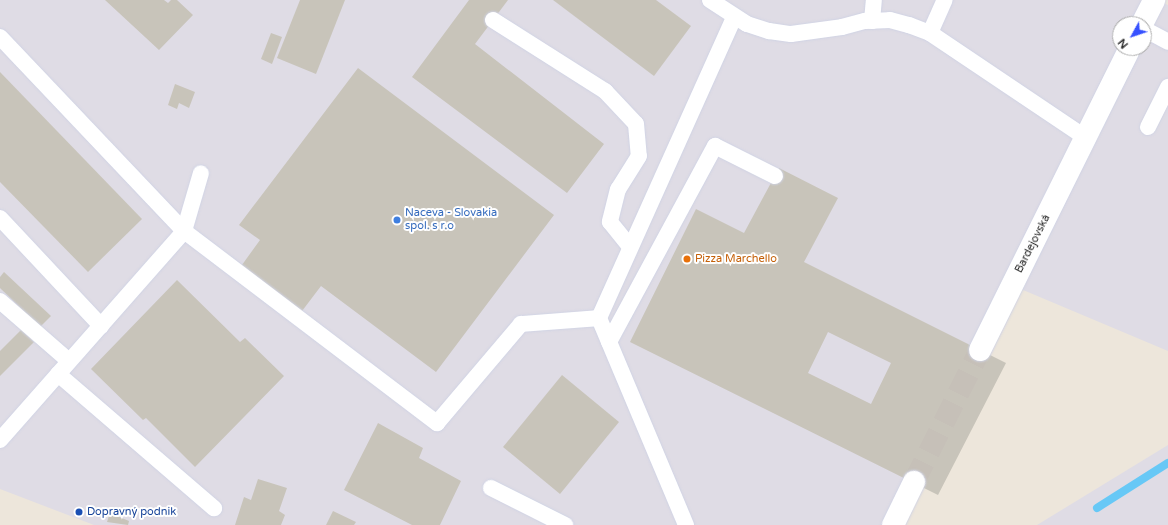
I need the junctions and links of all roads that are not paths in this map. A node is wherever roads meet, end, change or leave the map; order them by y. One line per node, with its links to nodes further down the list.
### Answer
1 (710, 0): 6 (lane)
2 (874, 0): 8 (lane)
3 (945, 0): 9 (lane)
4 (1154, 0): 5 (street)
5 (1146, 16)
6 (734, 17): 8 (lane); 21 (lane)
7 (493, 20): 21 (lane)
8 (872, 21): 9 (lane)
9 (930, 33): 16 (lane)
10 (1152, 34): 12 (lane)
11 (0, 37): 20 (lane)
12 (1168, 42)
13 (1126, 56): 16 (street, Bardejovská)
14 (1168, 87): 15 (lane)
15 (1148, 127)
16 (1086, 138): 26 (street, Bardejovská)
17 (201, 173): 20 (lane)
18 (775, 176): 25 (lane)
19 (0, 218): 24 (lane)
20 (184, 230): 23 (lane); 24 (lane)
21 (630, 247): 23 (lane)
22 (0, 301): 27 (lane)
23 (599, 318): 25 (lane)
24 (101, 326): 27 (lane)
25 (609, 342): 34 (lane)
26 (980, 350)
27 (69, 362): 28 (lane)
28 (58, 374): 29 (lane); 32 (lane)
29 (0, 440)
30 (914, 482): 35 (street)
31 (491, 488): 33 (lane)
32 (214, 508)
33 (564, 525)
34 (686, 525)
35 (893, 525)

